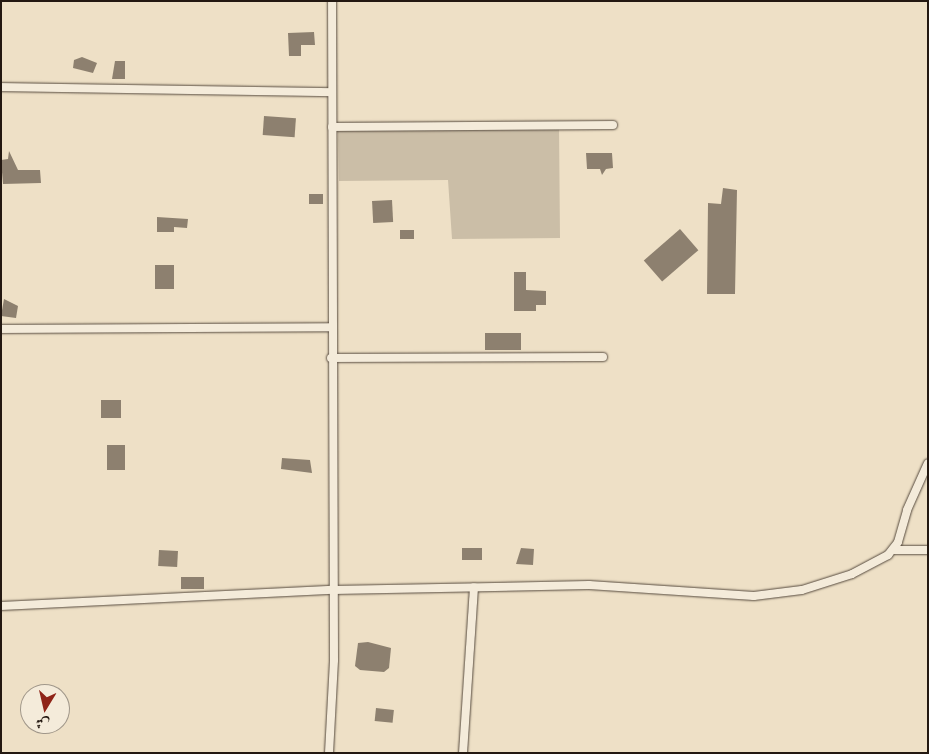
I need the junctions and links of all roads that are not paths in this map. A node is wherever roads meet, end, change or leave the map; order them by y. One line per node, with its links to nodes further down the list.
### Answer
1 (332, 1): 3 (street)
2 (1, 87): 3 (street)
3 (332, 92): 5 (street)
4 (613, 124): 5 (street)
5 (332, 127): 6 (street)
6 (331, 327): 7 (street); 9 (street)
7 (1, 329)
8 (603, 357): 9 (street)
9 (331, 358): 14 (street)
10 (928, 463): 11 (street)
11 (893, 550): 12 (street); 13 (street)
12 (928, 550)
13 (474, 587): 14 (street); 17 (street)
14 (333, 590): 15 (street); 16 (street)
15 (1, 606)
16 (329, 753)
17 (463, 753)

